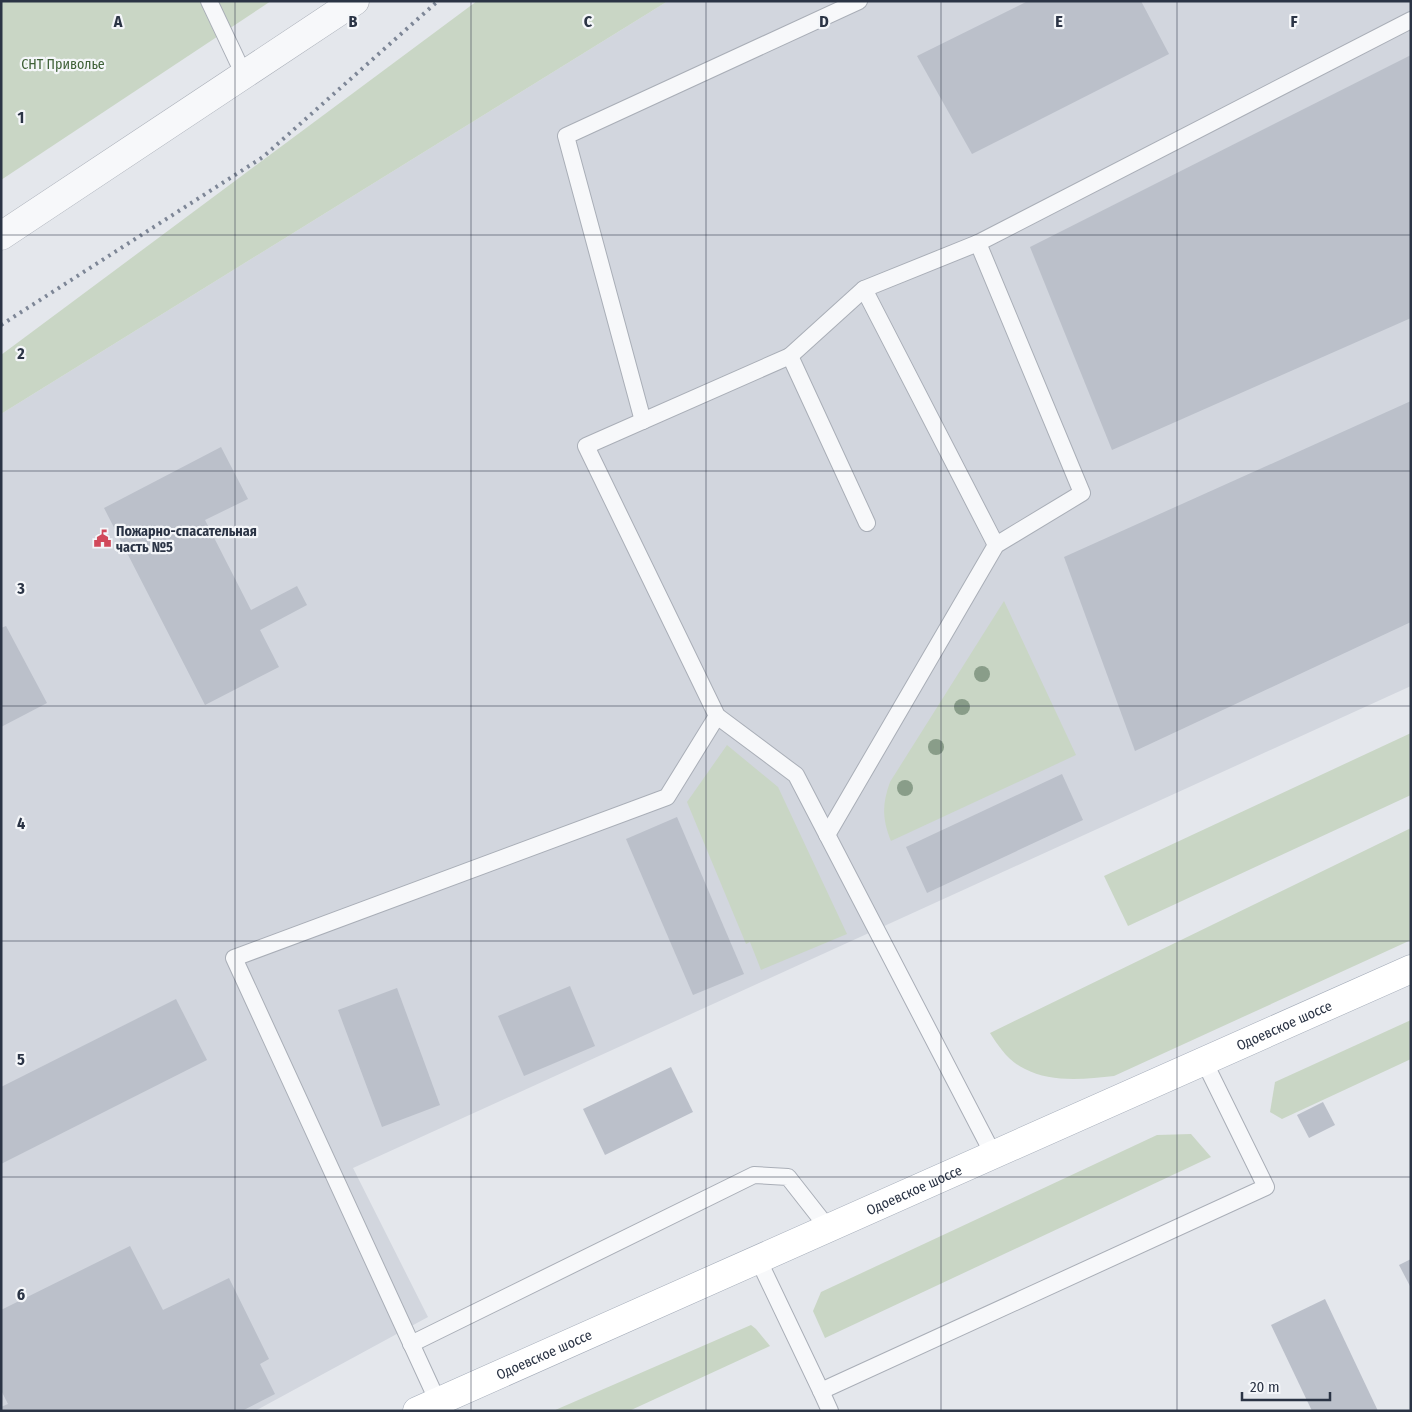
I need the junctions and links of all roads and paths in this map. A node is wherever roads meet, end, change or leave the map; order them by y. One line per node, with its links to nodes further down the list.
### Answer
1 (209, 1): 5 (lane)
2 (355, 1): 5 (street)
3 (859, 1): 10 (lane)
4 (1411, 20): 7 (lane)
5 (244, 75): 6 (street)
6 (1, 236)
7 (978, 243): 8 (lane); 12 (lane)
8 (864, 289): 9 (lane); 12 (lane)
9 (790, 356): 10 (lane); 11 (lane)
10 (643, 421): 13 (lane)
11 (867, 523)
12 (996, 544): 14 (lane)
13 (717, 716): 14 (lane); 20 (lane)
14 (827, 835): 17 (lane)
15 (1411, 969): 16 (main road, Одоевское шоссе)
16 (1204, 1061): 17 (main road, Одоевское шоссе); 21 (lane)
17 (993, 1154): 18 (main road, Одоевское шоссе)
18 (828, 1228): 19 (main road, Одоевское шоссе); 20 (lane)
19 (758, 1259): 21 (lane); 22 (main road, Одоевское шоссе)
20 (411, 1344): 22 (lane)
21 (821, 1391): 23 (lane)
22 (427, 1406)
23 (830, 1411)

